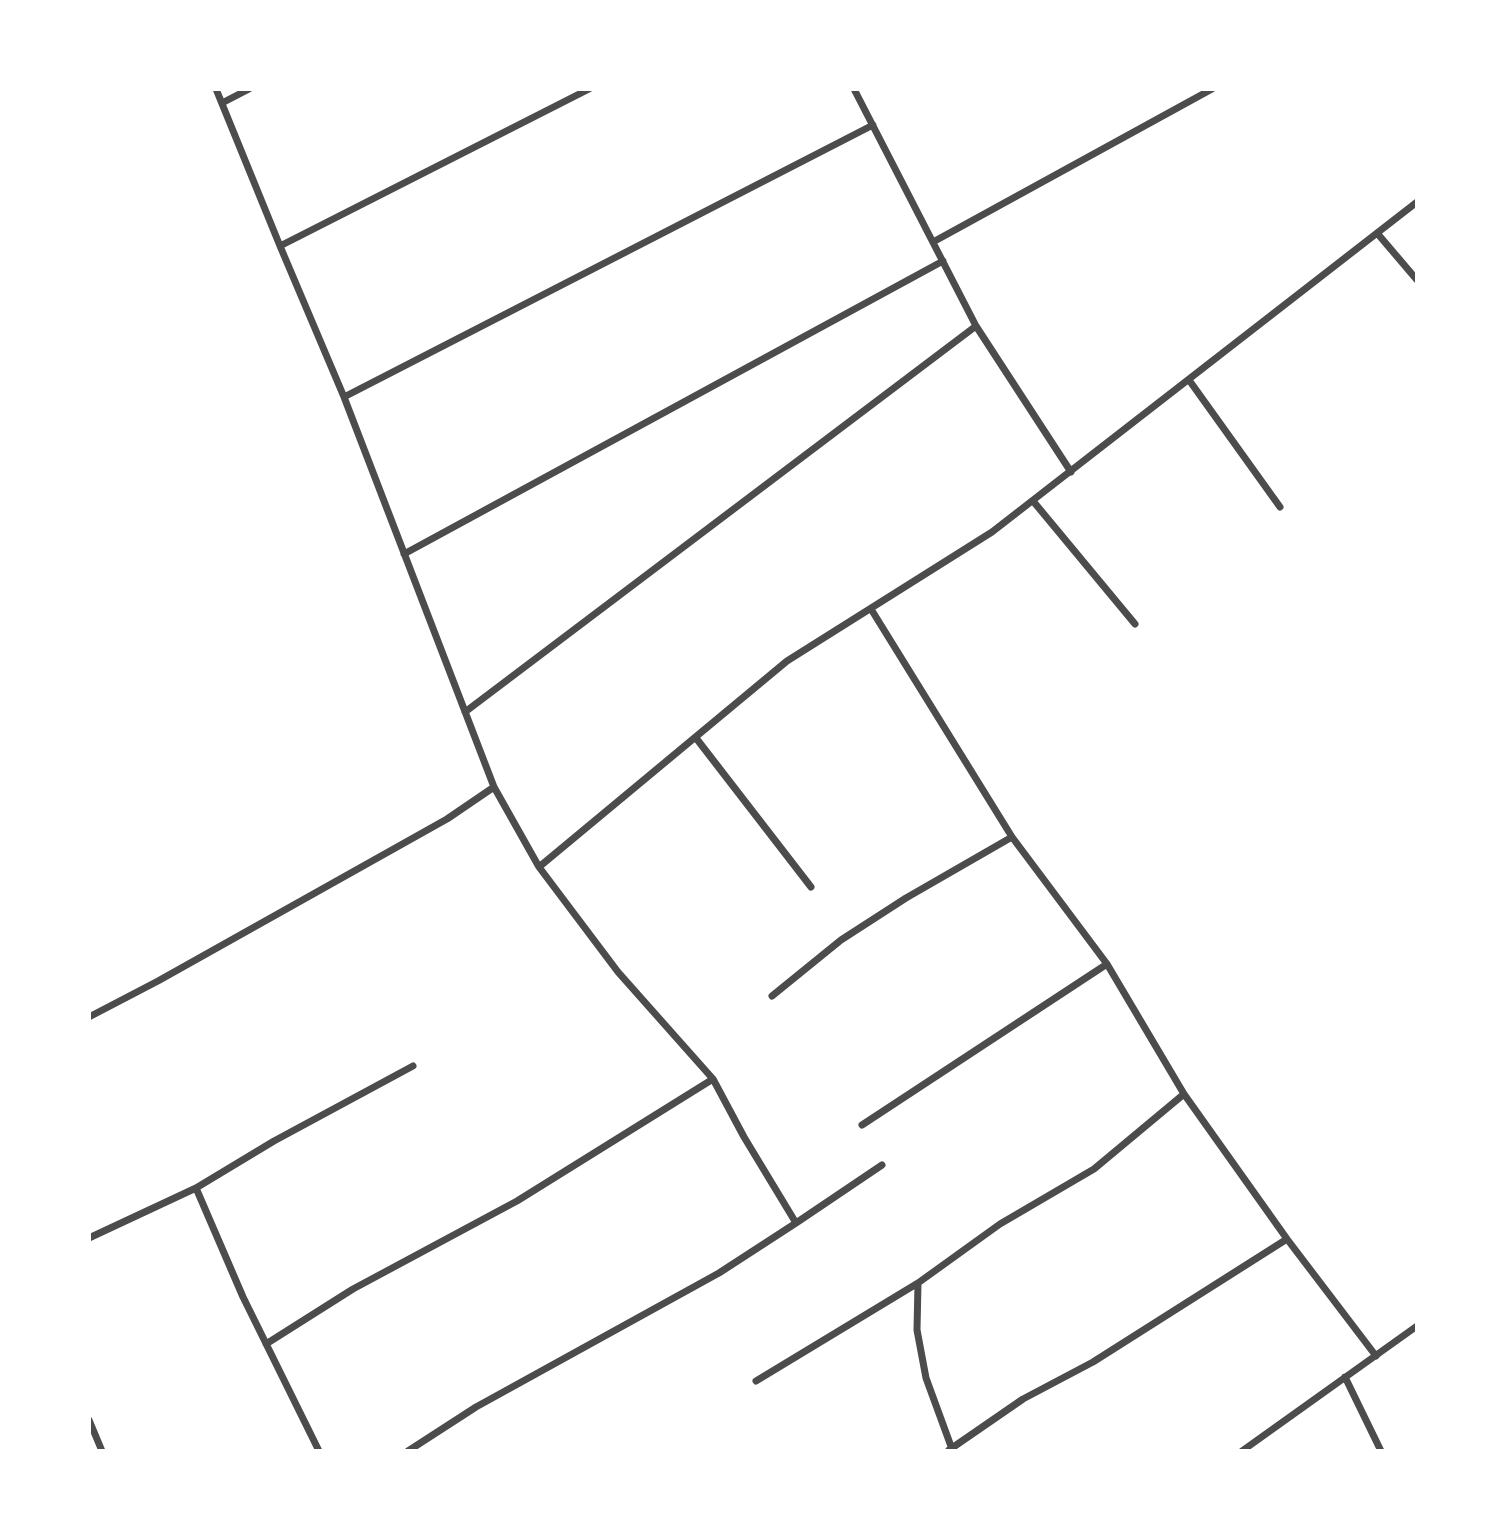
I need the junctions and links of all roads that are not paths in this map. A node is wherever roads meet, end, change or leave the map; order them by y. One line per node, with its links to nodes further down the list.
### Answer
1 (216, 89): 6 (street)
2 (249, 89): 6 (street)
3 (589, 89): 11 (street)
4 (854, 89): 7 (street)
5 (1212, 89): 10 (street)
6 (222, 103): 11 (street)
7 (873, 125): 10 (street); 16 (street)
8 (1417, 202): 9 (street)
9 (1377, 233): 13 (street); 15 (street)
10 (933, 242): 12 (street)
11 (280, 246): 16 (street)
12 (943, 261): 14 (street); 20 (street)
13 (1417, 280)
14 (976, 326): 17 (street); 23 (street)
15 (1189, 380): 17 (street); 19 (street)
16 (344, 397): 20 (street)
17 (1071, 472): 18 (street)
18 (1033, 501): 21 (street); 22 (street)
19 (1280, 507)
20 (404, 554): 23 (street)
21 (871, 609): 24 (street); 26 (street)
22 (1135, 624)
23 (465, 712): 25 (street)
24 (696, 738): 27 (street); 28 (street)
25 (494, 787): 27 (street); 31 (street)
26 (1012, 837): 29 (street); 30 (street)
27 (539, 867): 33 (street)
28 (811, 887)
29 (1107, 964): 34 (street); 35 (street)
30 (772, 996)
31 (89, 1017)
32 (413, 1066): 37 (street)
33 (713, 1079): 38 (street); 43 (street)
34 (1184, 1094): 40 (street); 41 (street)
35 (862, 1125)
36 (882, 1164): 38 (street)
37 (196, 1188): 39 (street); 43 (street)
38 (796, 1223): 51 (street)
39 (89, 1238)
40 (1287, 1240): 44 (street); 48 (street)
41 (918, 1283): 46 (street); 48 (street)
42 (1417, 1326): 44 (street)
43 (266, 1344): 50 (street)
44 (1376, 1356): 45 (street)
45 (1345, 1377): 52 (street); 53 (street)
46 (756, 1381)
47 (89, 1420): 49 (street)
48 (950, 1450)
49 (102, 1451)
50 (319, 1451)
51 (408, 1451)
52 (1242, 1451)
53 (1381, 1451)

